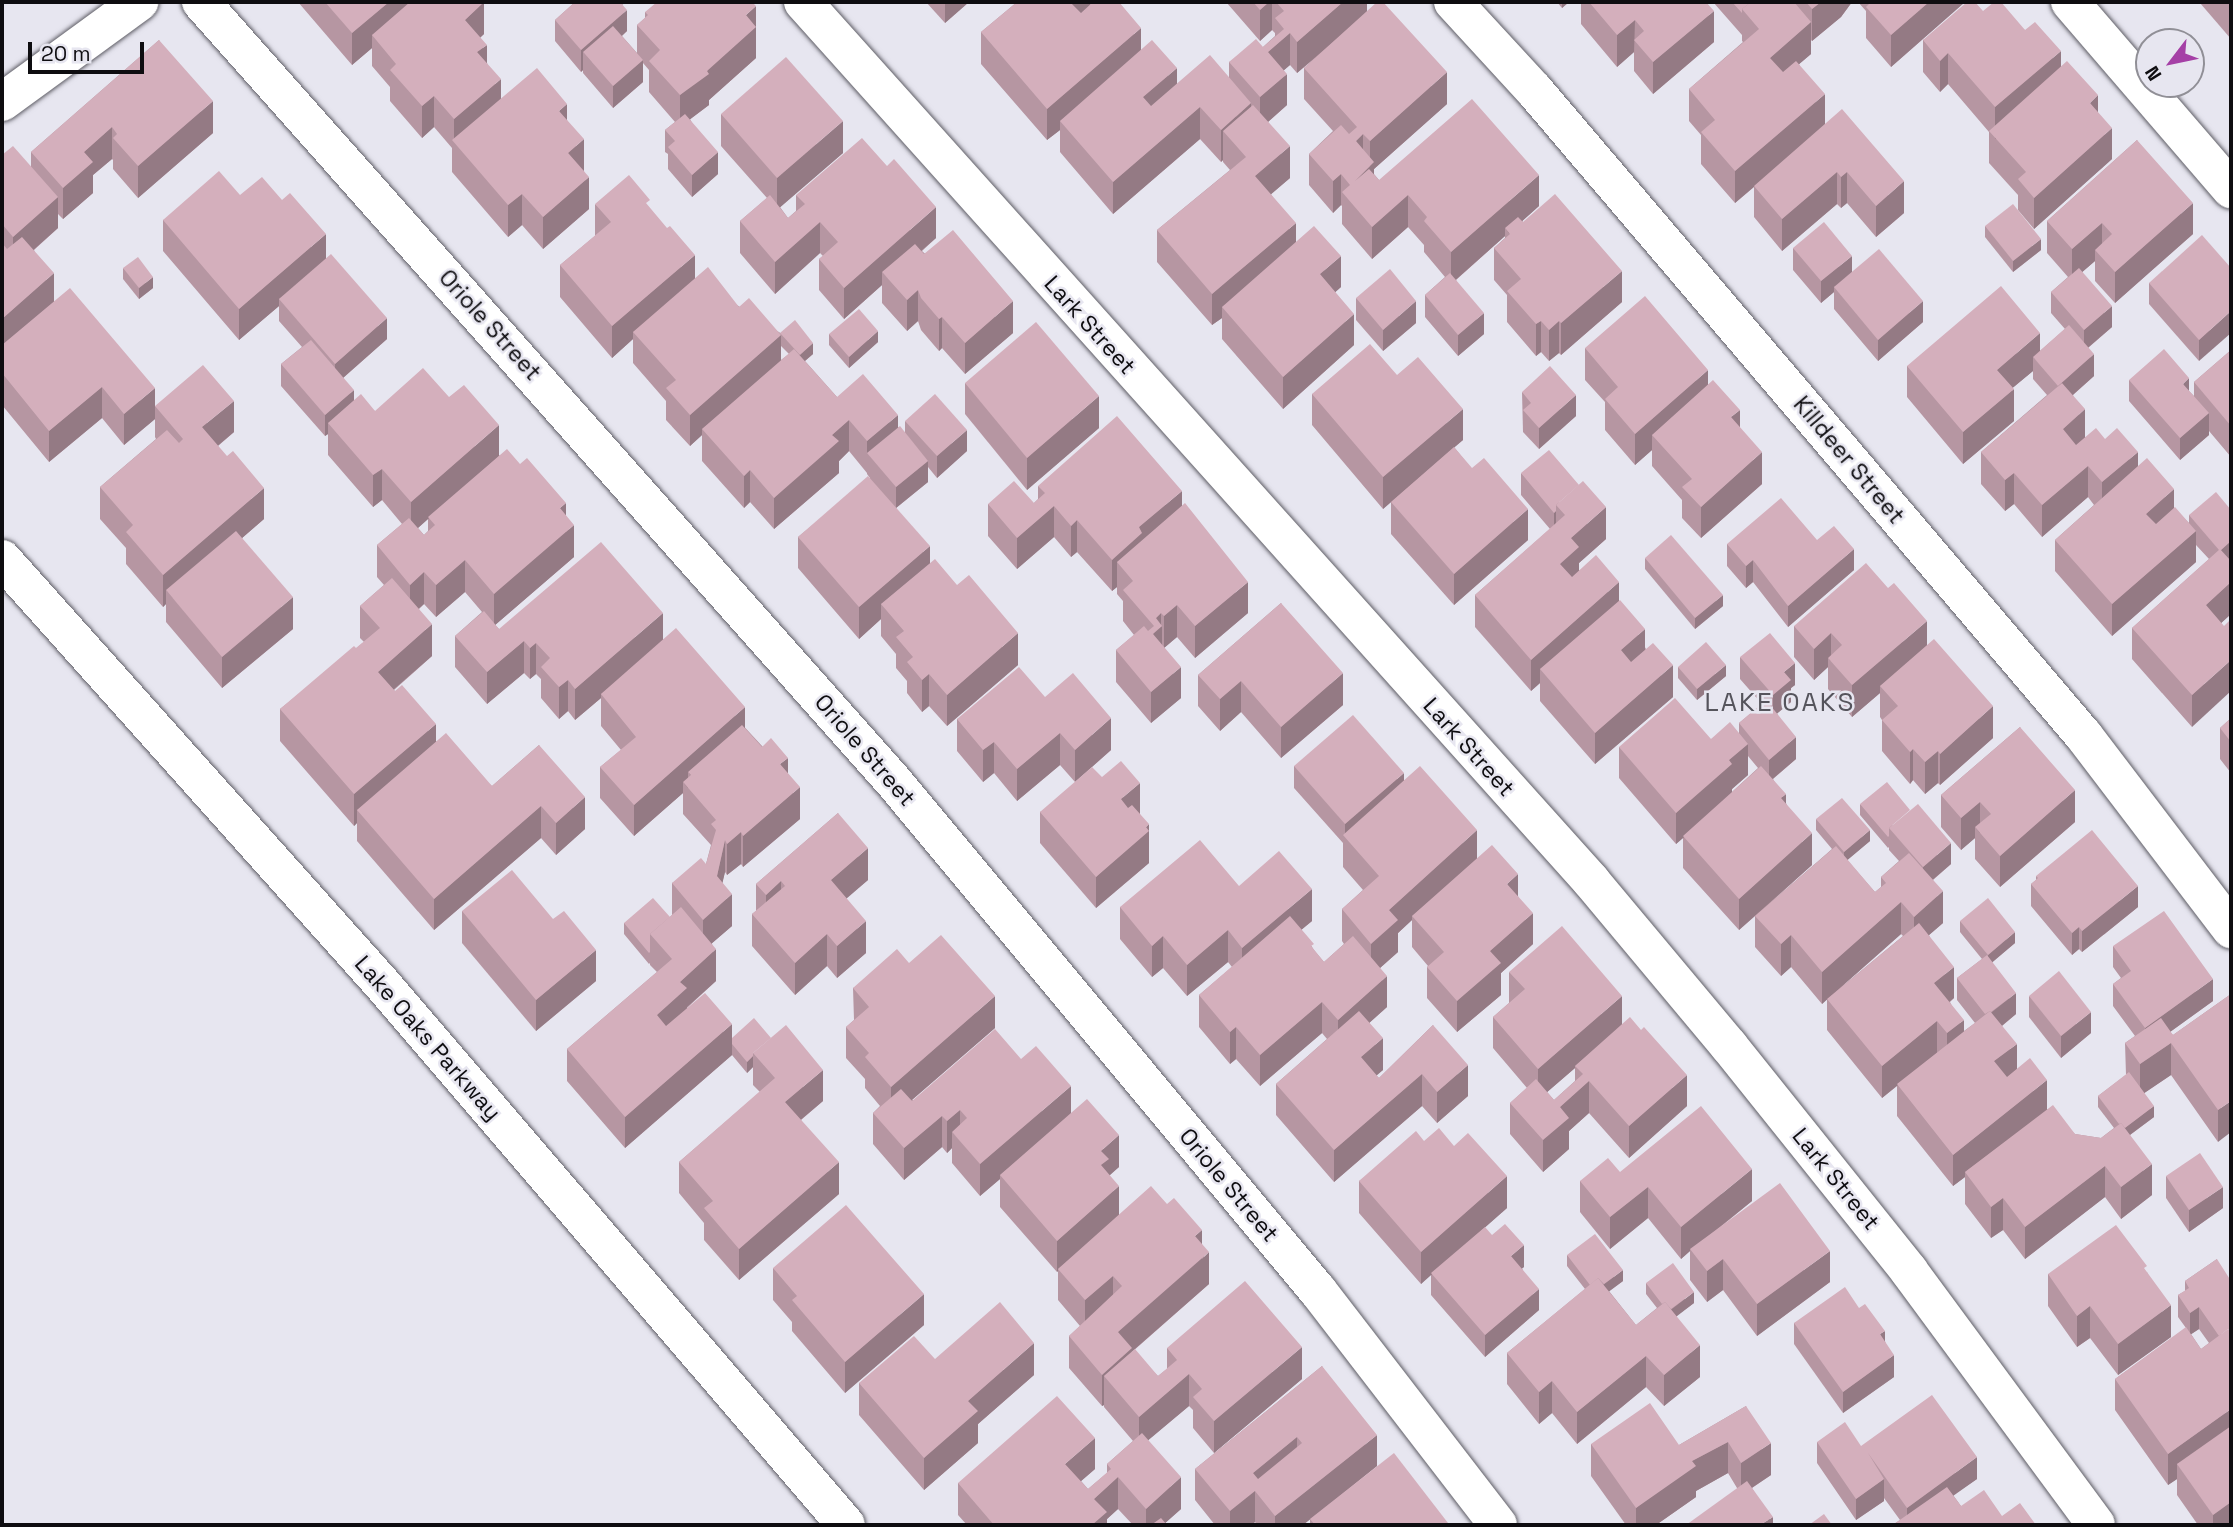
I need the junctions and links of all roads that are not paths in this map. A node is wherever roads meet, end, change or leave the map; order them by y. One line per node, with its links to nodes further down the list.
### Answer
1 (139, 2): 6 (street)
2 (201, 2): 11 (street, Oriole Street)
3 (803, 2): 12 (street, Lark Street)
4 (1453, 2): 9 (street, Killdeer Street)
5 (2070, 2): 7 (street)
6 (2, 102)
7 (2231, 189)
8 (2, 559): 10 (street, Lake Oaks Parkway)
9 (2231, 929)
10 (846, 1525)
11 (1498, 1525)
12 (2095, 1525)

